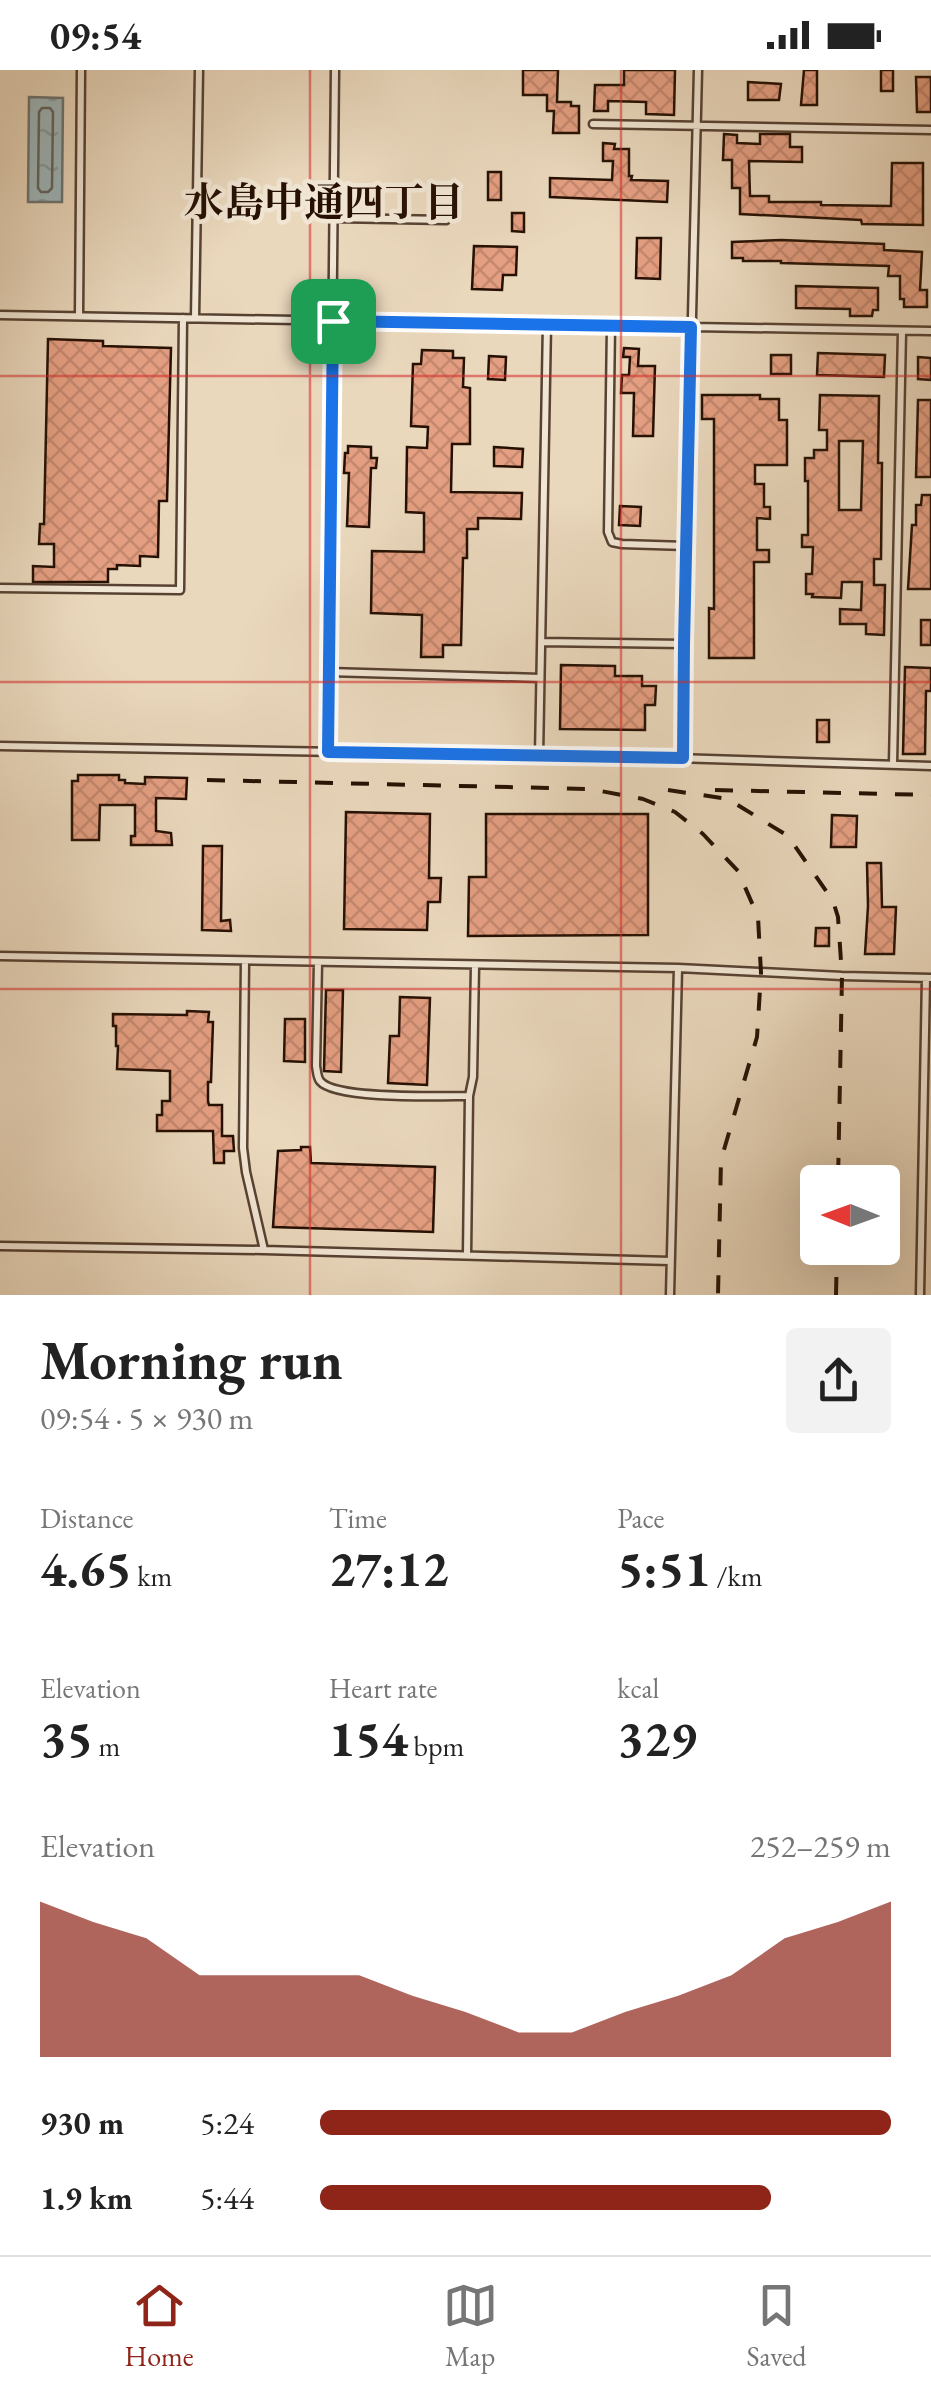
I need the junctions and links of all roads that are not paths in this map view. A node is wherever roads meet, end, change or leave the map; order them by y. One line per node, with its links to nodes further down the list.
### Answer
1 (81, 70): 11 (lane)
2 (199, 70): 13 (lane)
3 (336, 70): 8 (lane)
4 (698, 70): 6 (lane)
5 (593, 124): 6 (lane)
6 (696, 127): 7 (lane); 17 (lane)
7 (931, 130)
8 (334, 218): 9 (lane); 14 (lane)
9 (446, 220)
10 (0, 315): 11 (lane)
11 (79, 316): 12 (lane)
12 (183, 318): 13 (lane); 21 (lane)
13 (195, 318): 14 (lane)
14 (333, 321): 15 (lane); 24 (lane)
15 (547, 324): 16 (lane); 22 (lane)
16 (611, 326): 17 (lane); 20 (lane)
17 (691, 327): 18 (lane); 20 (lane)
18 (902, 331): 19 (lane); 30 (lane)
19 (931, 332)
20 (686, 546): 23 (lane)
21 (0, 588)
22 (541, 642): 23 (lane); 25 (lane)
23 (684, 644): 29 (lane)
24 (328, 672): 25 (lane); 27 (lane)
25 (540, 678): 28 (lane)
26 (0, 746): 27 (lane)
27 (328, 752): 28 (lane)
28 (539, 756): 29 (lane)
29 (683, 758): 30 (lane)
30 (893, 764): 31 (lane)
31 (931, 766)
32 (0, 956): 33 (lane)
33 (245, 961): 34 (lane); 40 (lane)
34 (318, 962): 35 (lane); 38 (lane)
35 (474, 966): 36 (lane); 38 (lane)
36 (678, 968): 37 (lane); 42 (lane)
37 (929, 978): 44 (lane)
38 (469, 1096): 41 (lane)
39 (0, 1246): 40 (lane)
40 (264, 1250): 41 (lane)
41 (467, 1256): 42 (lane)
42 (670, 1261): 43 (lane)
43 (670, 1295)
44 (920, 1295)

